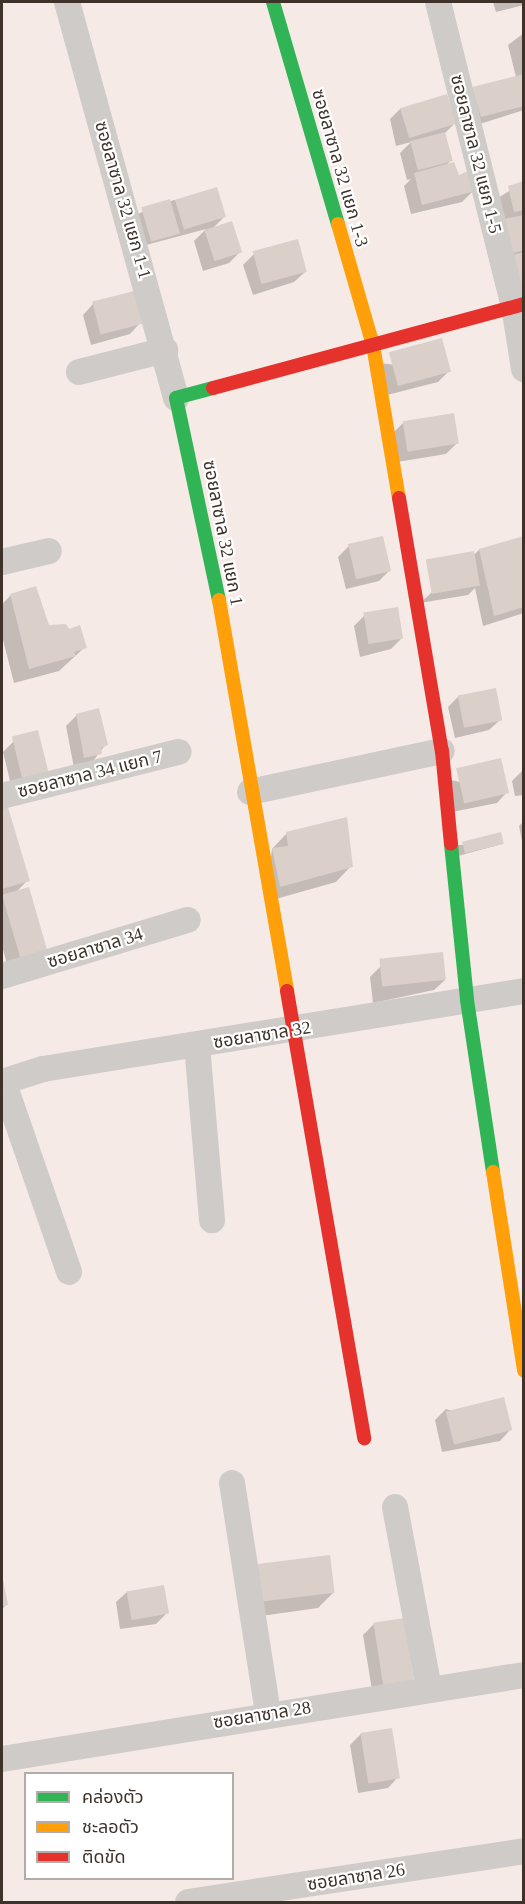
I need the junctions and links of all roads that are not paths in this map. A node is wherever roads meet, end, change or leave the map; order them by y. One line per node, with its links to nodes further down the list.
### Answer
1 (67, 2): 6 (street, ซอยลาซาล 32 แยก 1-1)
2 (273, 2): 5 (street, ซอยลาซาล 32 แยก 1-3)
3 (438, 2): 4 (street, ซอยลาซาล 32 แยก 1-5)
4 (519, 305): 5 (street); 7 (street, ซอยลาซาล 32 แยก 1-5)
5 (373, 345): 9 (street); 12 (street, ซอยลาซาล 32 แยก 1-3)
6 (165, 350): 8 (street); 9 (street, ซอยลาซาล 32 แยก 1-1)
7 (524, 369)
8 (79, 372)
9 (176, 398): 14 (street, ซอยลาซาล 32 แยก 1)
10 (49, 551): 11 (street)
11 (2, 562)
12 (442, 751): 14 (street); 19 (street, ซอยลาซาล 32 แยก 1-3)
13 (179, 752): 15 (street, ซอยลาซาล 34 แยก 7)
14 (250, 792): 20 (street, ซอยลาซาล 32 แยก 1)
15 (2, 796)
16 (188, 920): 17 (street, ซอยลาซาล 34)
17 (2, 976)
18 (524, 992): 19 (street, ซอยลาซาล 32)
19 (467, 1000): 20 (street, ซอยลาซาล 32); 25 (street, ซอยลาซาล 32 แยก 1-3)
20 (293, 1030): 21 (street, ซอยลาซาล 32); 26 (street, ซอยลาซาล 32 แยก 1)
21 (197, 1045): 22 (street, ซอยลาซาล 32); 23 (street)
22 (2, 1081): 24 (street)
23 (212, 1220)
24 (69, 1272)
25 (524, 1371)
26 (364, 1438)
27 (232, 1483): 31 (street)
28 (395, 1507): 30 (street)
29 (524, 1675): 30 (street, ซอยลาซาล 28)
30 (429, 1689): 31 (street, ซอยลาซาล 28)
31 (268, 1714): 32 (street, ซอยลาซาล 28)
32 (2, 1759)
33 (524, 1851): 34 (street, ซอยลาซาล 26)
34 (188, 1902)

